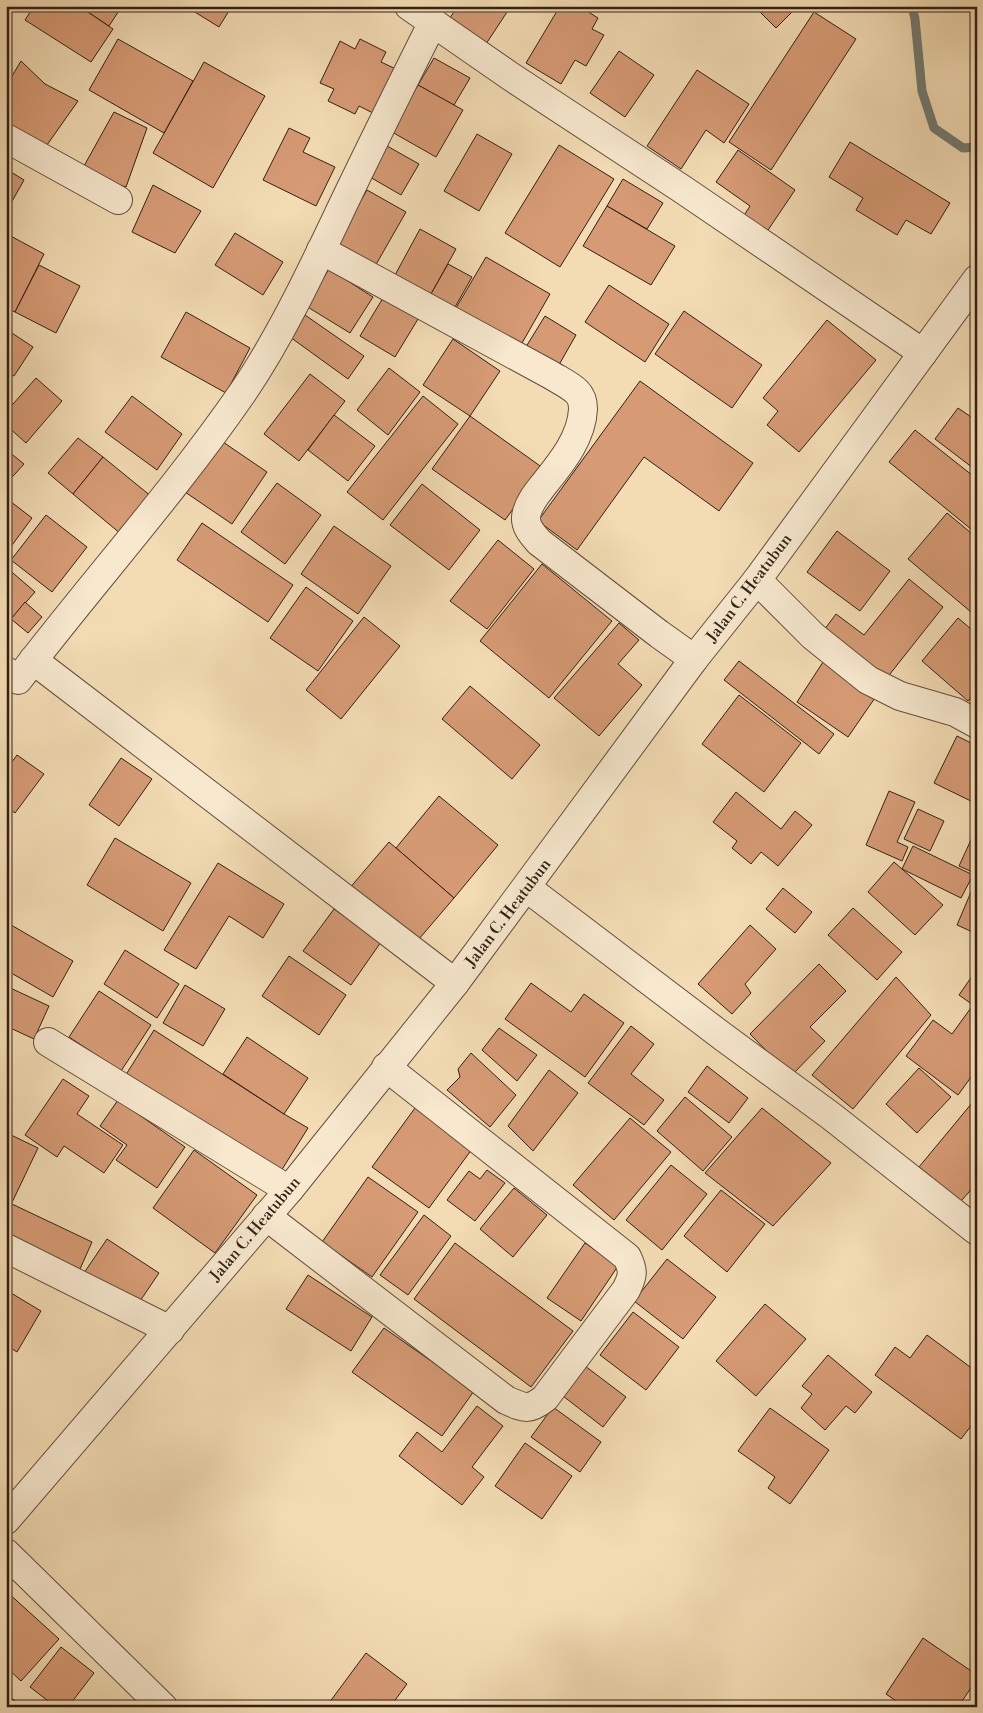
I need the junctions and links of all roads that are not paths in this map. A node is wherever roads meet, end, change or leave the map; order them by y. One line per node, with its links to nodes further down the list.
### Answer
1 (409, 6): 2 (street)
2 (433, 22): 5 (street); 7 (street)
3 (6, 138): 4 (street)
4 (118, 200)
5 (321, 250): 9 (street); 10 (street)
6 (977, 280): 7 (street, Jalan C. Heatubun)
7 (923, 353): 8 (street, Jalan C. Heatubun)
8 (757, 580): 9 (street, Jalan C. Heatubun); 12 (street)
9 (694, 659): 13 (street, Jalan C. Heatubun)
10 (33, 660): 11 (street); 14 (street)
11 (6, 671)
12 (977, 724)
13 (527, 888): 14 (street, Jalan C. Heatubun); 19 (street)
14 (455, 983): 16 (street, Jalan C. Heatubun)
15 (48, 1042): 17 (street)
16 (386, 1067): 17 (street, Jalan C. Heatubun); 18 (street)
17 (289, 1190): 18 (street, Jalan C. Heatubun)
18 (266, 1216): 21 (street, Jalan C. Heatubun)
19 (977, 1231)
20 (6, 1248): 21 (street)
21 (170, 1330): 22 (street, Jalan C. Heatubun)
22 (6, 1520)
23 (6, 1553): 24 (street)
24 (163, 1707)

